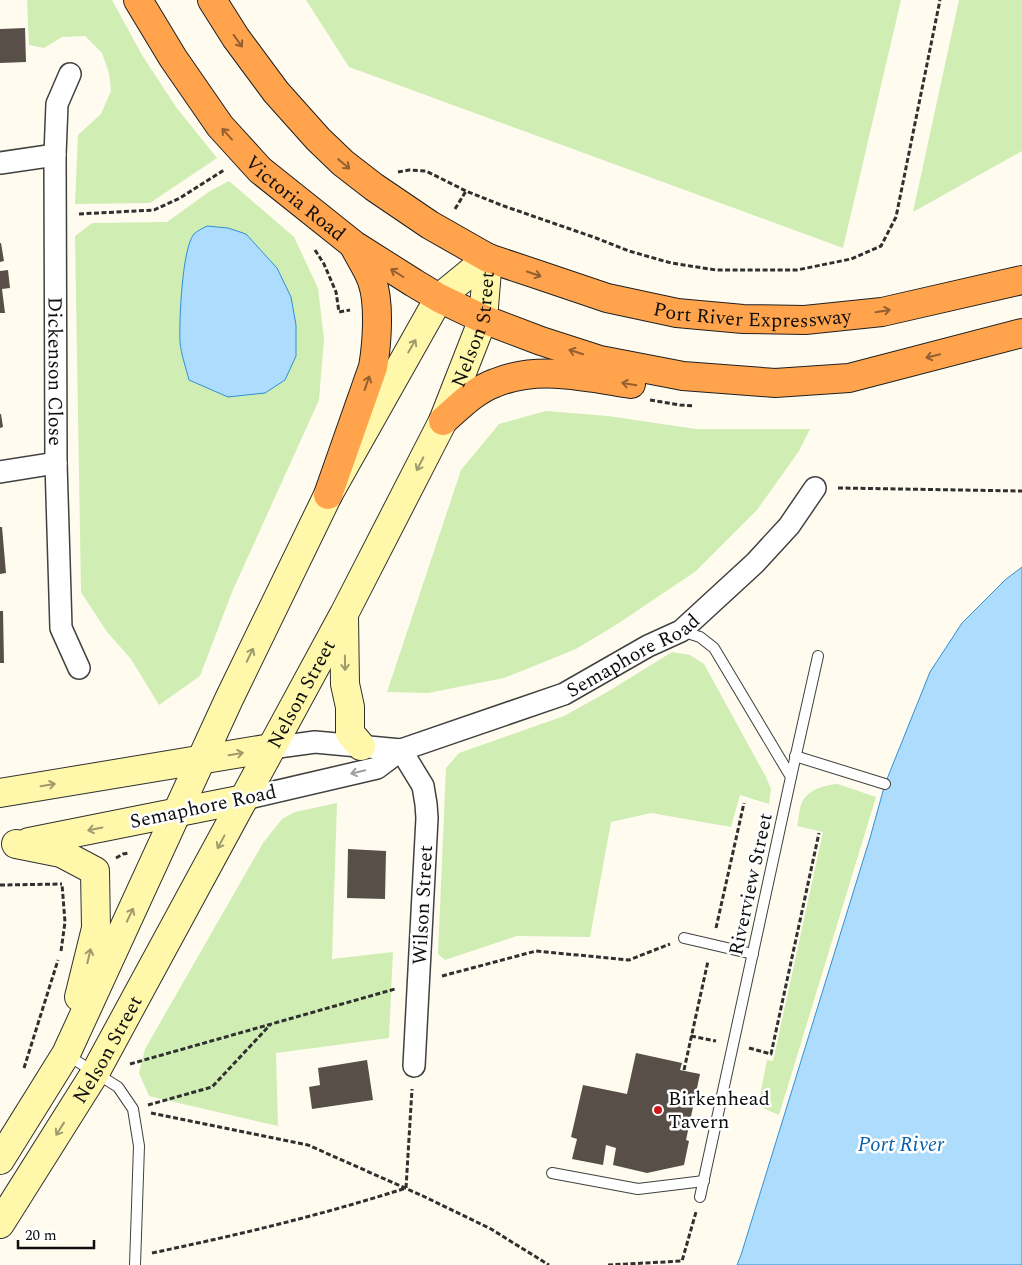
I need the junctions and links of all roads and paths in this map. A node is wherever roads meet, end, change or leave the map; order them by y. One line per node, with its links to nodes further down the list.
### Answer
1 (138, 0): 11 (highway, Victoria Road, one-way to 1)
2 (212, 0): 8 (highway, one-way to 8)
3 (940, 0): 8 (path)
4 (70, 74): 5 (street, Dickenson Close)
5 (55, 155): 6 (street); 9 (street, Dickenson Close)
6 (0, 163)
7 (227, 168): 9 (path)
8 (374, 187): 12 (highway)
9 (56, 215): 20 (street, Dickenson Close)
10 (311, 244): 15 (path)
11 (354, 245): 14 (highway, Victoria Road, one-way to 11); 15 (highway)
12 (488, 258): 13 (highway, Port River Expressway, one-way to 13); 14 (main road, Nelson Street); 16 (main road, Nelson Street)
13 (1022, 280)
14 (439, 298): 16 (highway, Victoria Road); 24 (main road, Nelson Street, one-way to 14)
15 (376, 307): 24 (highway, one-way to 15)
16 (483, 319): 18 (highway, Victoria Road, one-way to 16); 19 (main road, Nelson Street)
17 (1022, 333): 18 (highway, one-way to 18)
18 (849, 378): 19 (highway, one-way to 19)
19 (442, 421): 25 (main road, Nelson Street, one-way to 25)
20 (56, 462): 21 (street); 28 (street, Dickenson Close)
21 (0, 472)
22 (815, 488): 23 (path); 26 (street, Semaphore Road)
23 (1022, 491)
24 (328, 495): 33 (main road, Nelson Street, one-way to 24)
25 (344, 614): 29 (main road, one-way to 29); 30 (main road, Nelson Street)
26 (681, 631): 31 (street, Semaphore Road); 34 (lane)
27 (818, 656): 32 (lane, Riverview Street)
28 (78, 668)
29 (361, 746): 30 (street, Semaphore Road); 31 (street, Semaphore Road)
30 (271, 748): 33 (main road, Semaphore Road, one-way to 30); 37 (main road, Nelson Street)
31 (401, 750): 37 (street, Semaphore Road, one-way to 37); 44 (street, Wilson Street)
32 (796, 756): 34 (lane, Riverview Street); 35 (lane)
33 (201, 760): 36 (main road, Semaphore Road, one-way to 33); 38 (main road, Nelson Street)
34 (790, 777): 43 (lane, Riverview Street)
35 (885, 784)
36 (0, 793)
37 (244, 799): 38 (main road, Semaphore Road); 50 (main road, Nelson Street, one-way to 50)
38 (177, 812): 40 (main road, Semaphore Road, one-way to 40); 46 (main road, Nelson Street, one-way to 38)
39 (819, 833): 47 (path)
40 (8, 846): 46 (main road, one-way to 40)
41 (0, 885): 49 (path)
42 (684, 938): 43 (lane); 44 (path)
43 (753, 954): 54 (lane, Riverview Street)
44 (418, 982): 45 (path); 48 (street, Wilson Street)
45 (270, 1024): 50 (path); 51 (path)
46 (66, 1054): 50 (lane); 52 (main road, Nelson Street)
47 (771, 1054)
48 (414, 1066): 55 (path)
49 (22, 1073)
50 (95, 1074): 51 (lane); 57 (main road, Nelson Street, one-way to 57)
51 (133, 1109): 55 (path); 58 (lane)
52 (0, 1160)
53 (552, 1172): 54 (lane)
54 (704, 1181): 56 (lane, Riverview Street)
55 (406, 1188): 58 (path); 59 (path)
56 (700, 1198): 60 (path)
57 (0, 1224)
58 (135, 1261)
59 (550, 1265)
60 (608, 1265)

